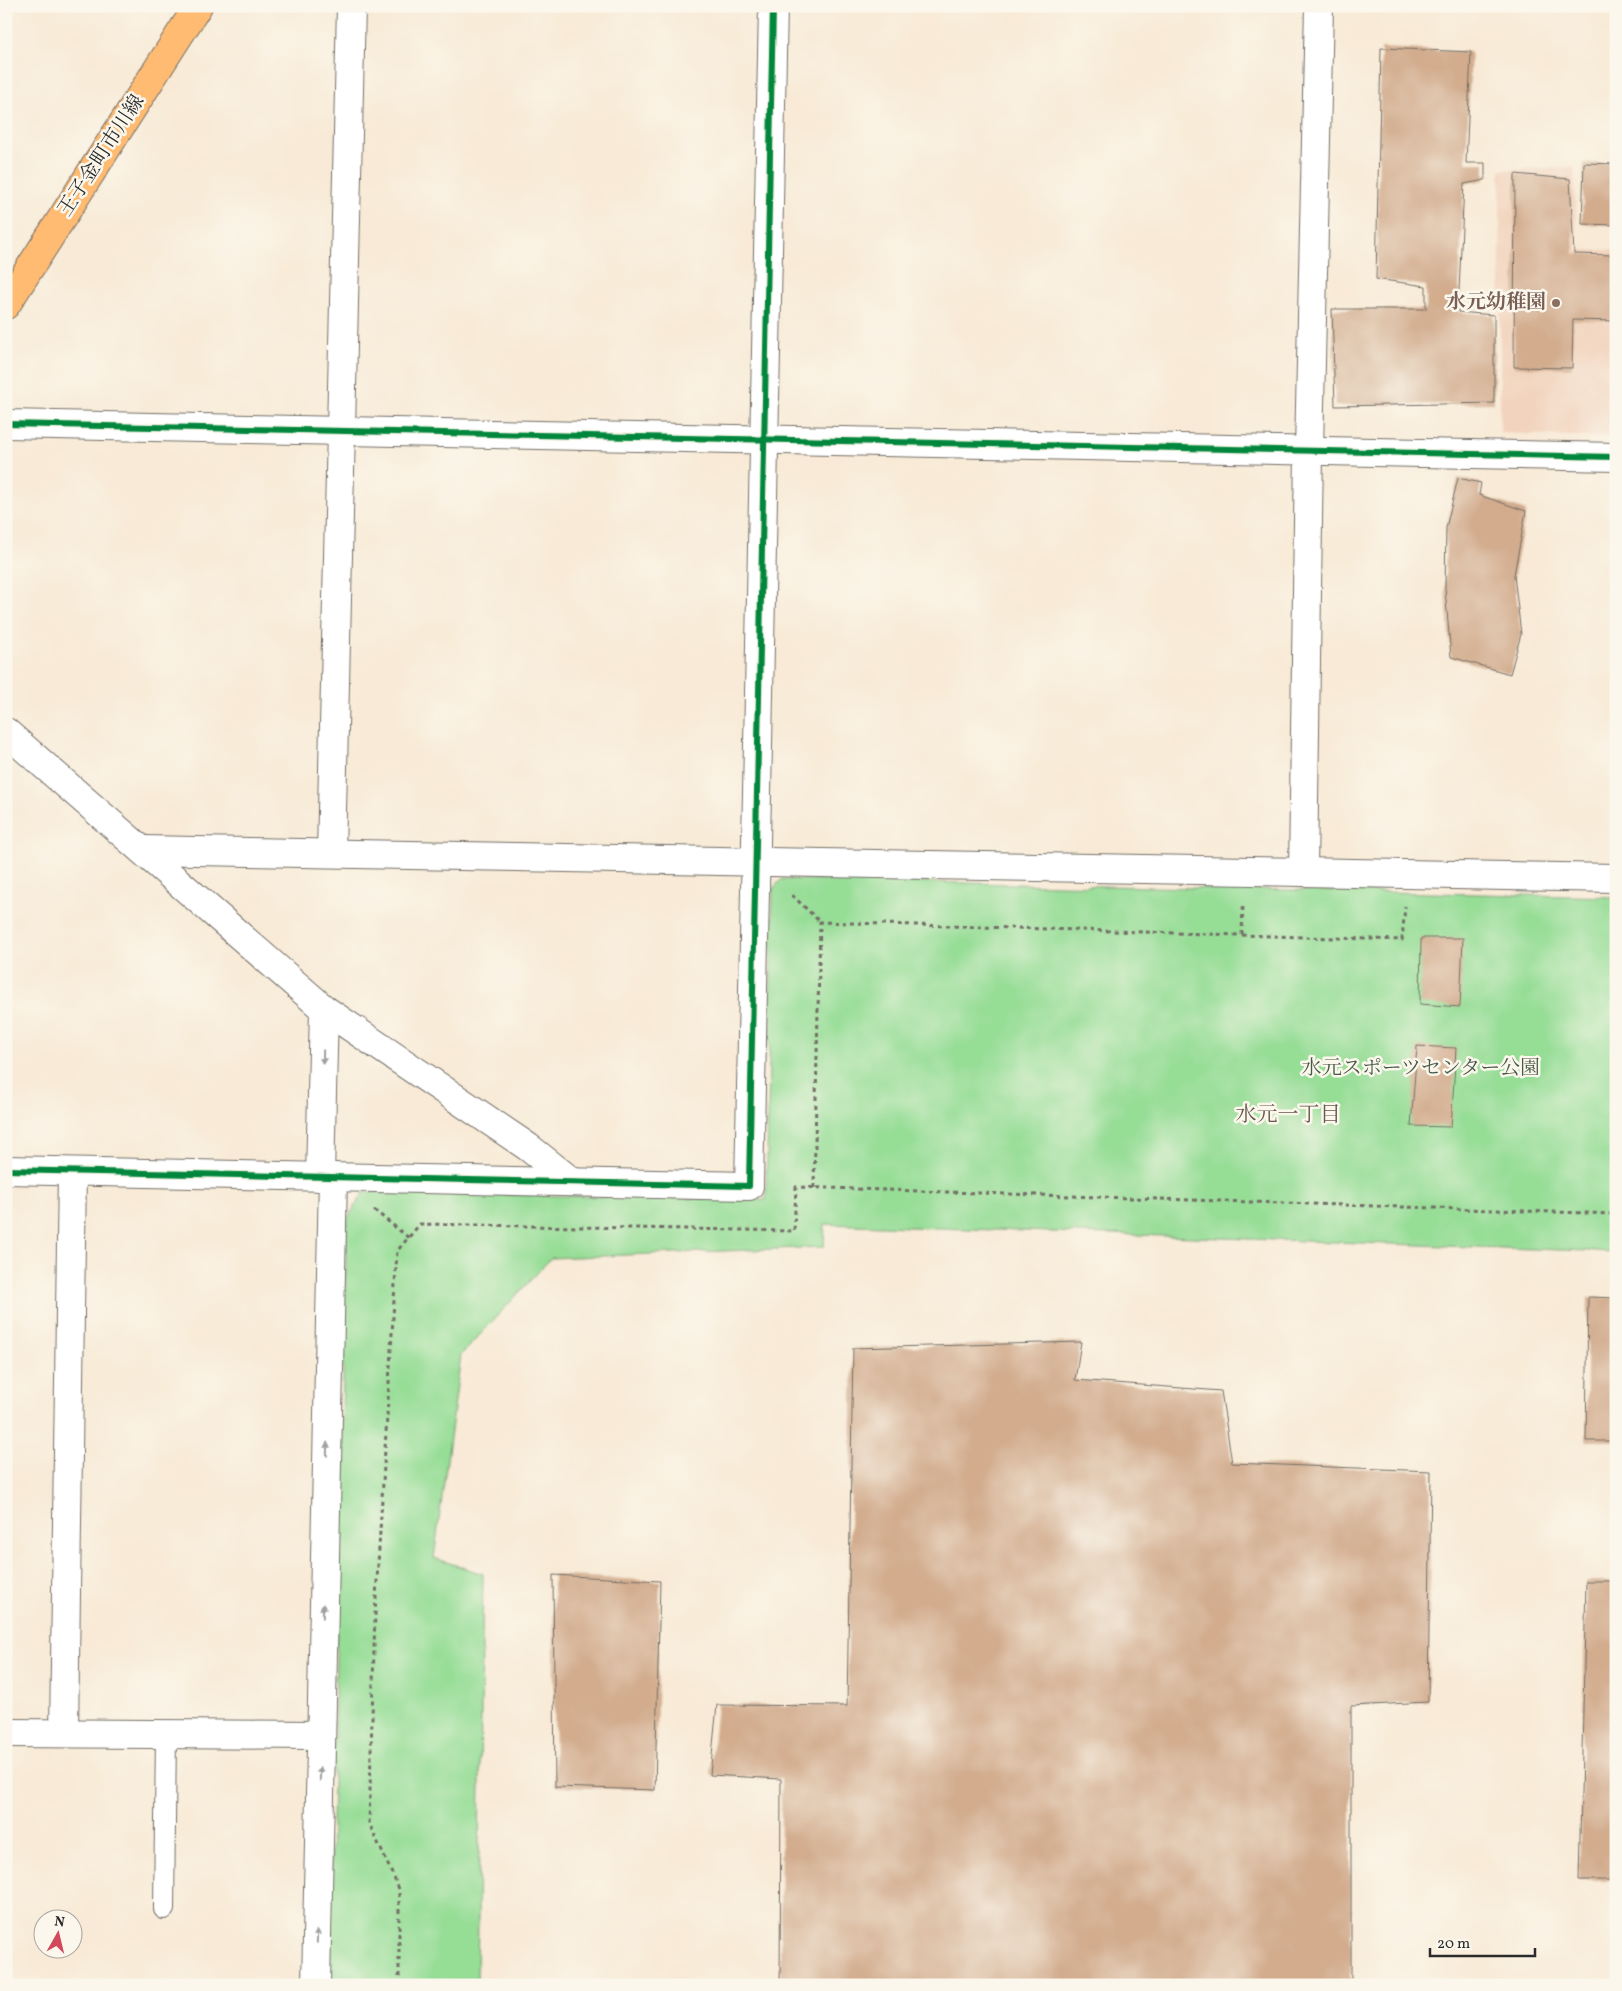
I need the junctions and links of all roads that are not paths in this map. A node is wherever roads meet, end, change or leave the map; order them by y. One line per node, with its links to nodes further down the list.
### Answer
1 (198, 6): 5 (main road, 王子金町市川線)
2 (351, 6): 7 (street)
3 (774, 6): 8 (street)
4 (1319, 6): 9 (street)
5 (6, 305)
6 (6, 424): 7 (street)
7 (342, 433): 8 (street); 13 (street)
8 (763, 440): 9 (street); 14 (street)
9 (1309, 451): 10 (street); 15 (street)
10 (1616, 457)
11 (6, 732): 12 (street)
12 (143, 850): 13 (street); 17 (street)
13 (331, 853): 14 (street)
14 (757, 862): 15 (street); 21 (street)
15 (1303, 871): 16 (street)
16 (1616, 878)
17 (324, 1009): 20 (street, one-way to 20); 21 (street)
18 (6, 1170): 19 (street)
19 (72, 1172): 20 (street); 23 (street)
20 (326, 1177): 21 (street); 25 (street, one-way to 20)
21 (571, 1181)
22 (6, 1733): 23 (street)
23 (64, 1733): 24 (street)
24 (166, 1735): 25 (street); 26 (lane)
25 (320, 1735): 27 (street, one-way to 25)
26 (164, 1909)
27 (316, 1985)

